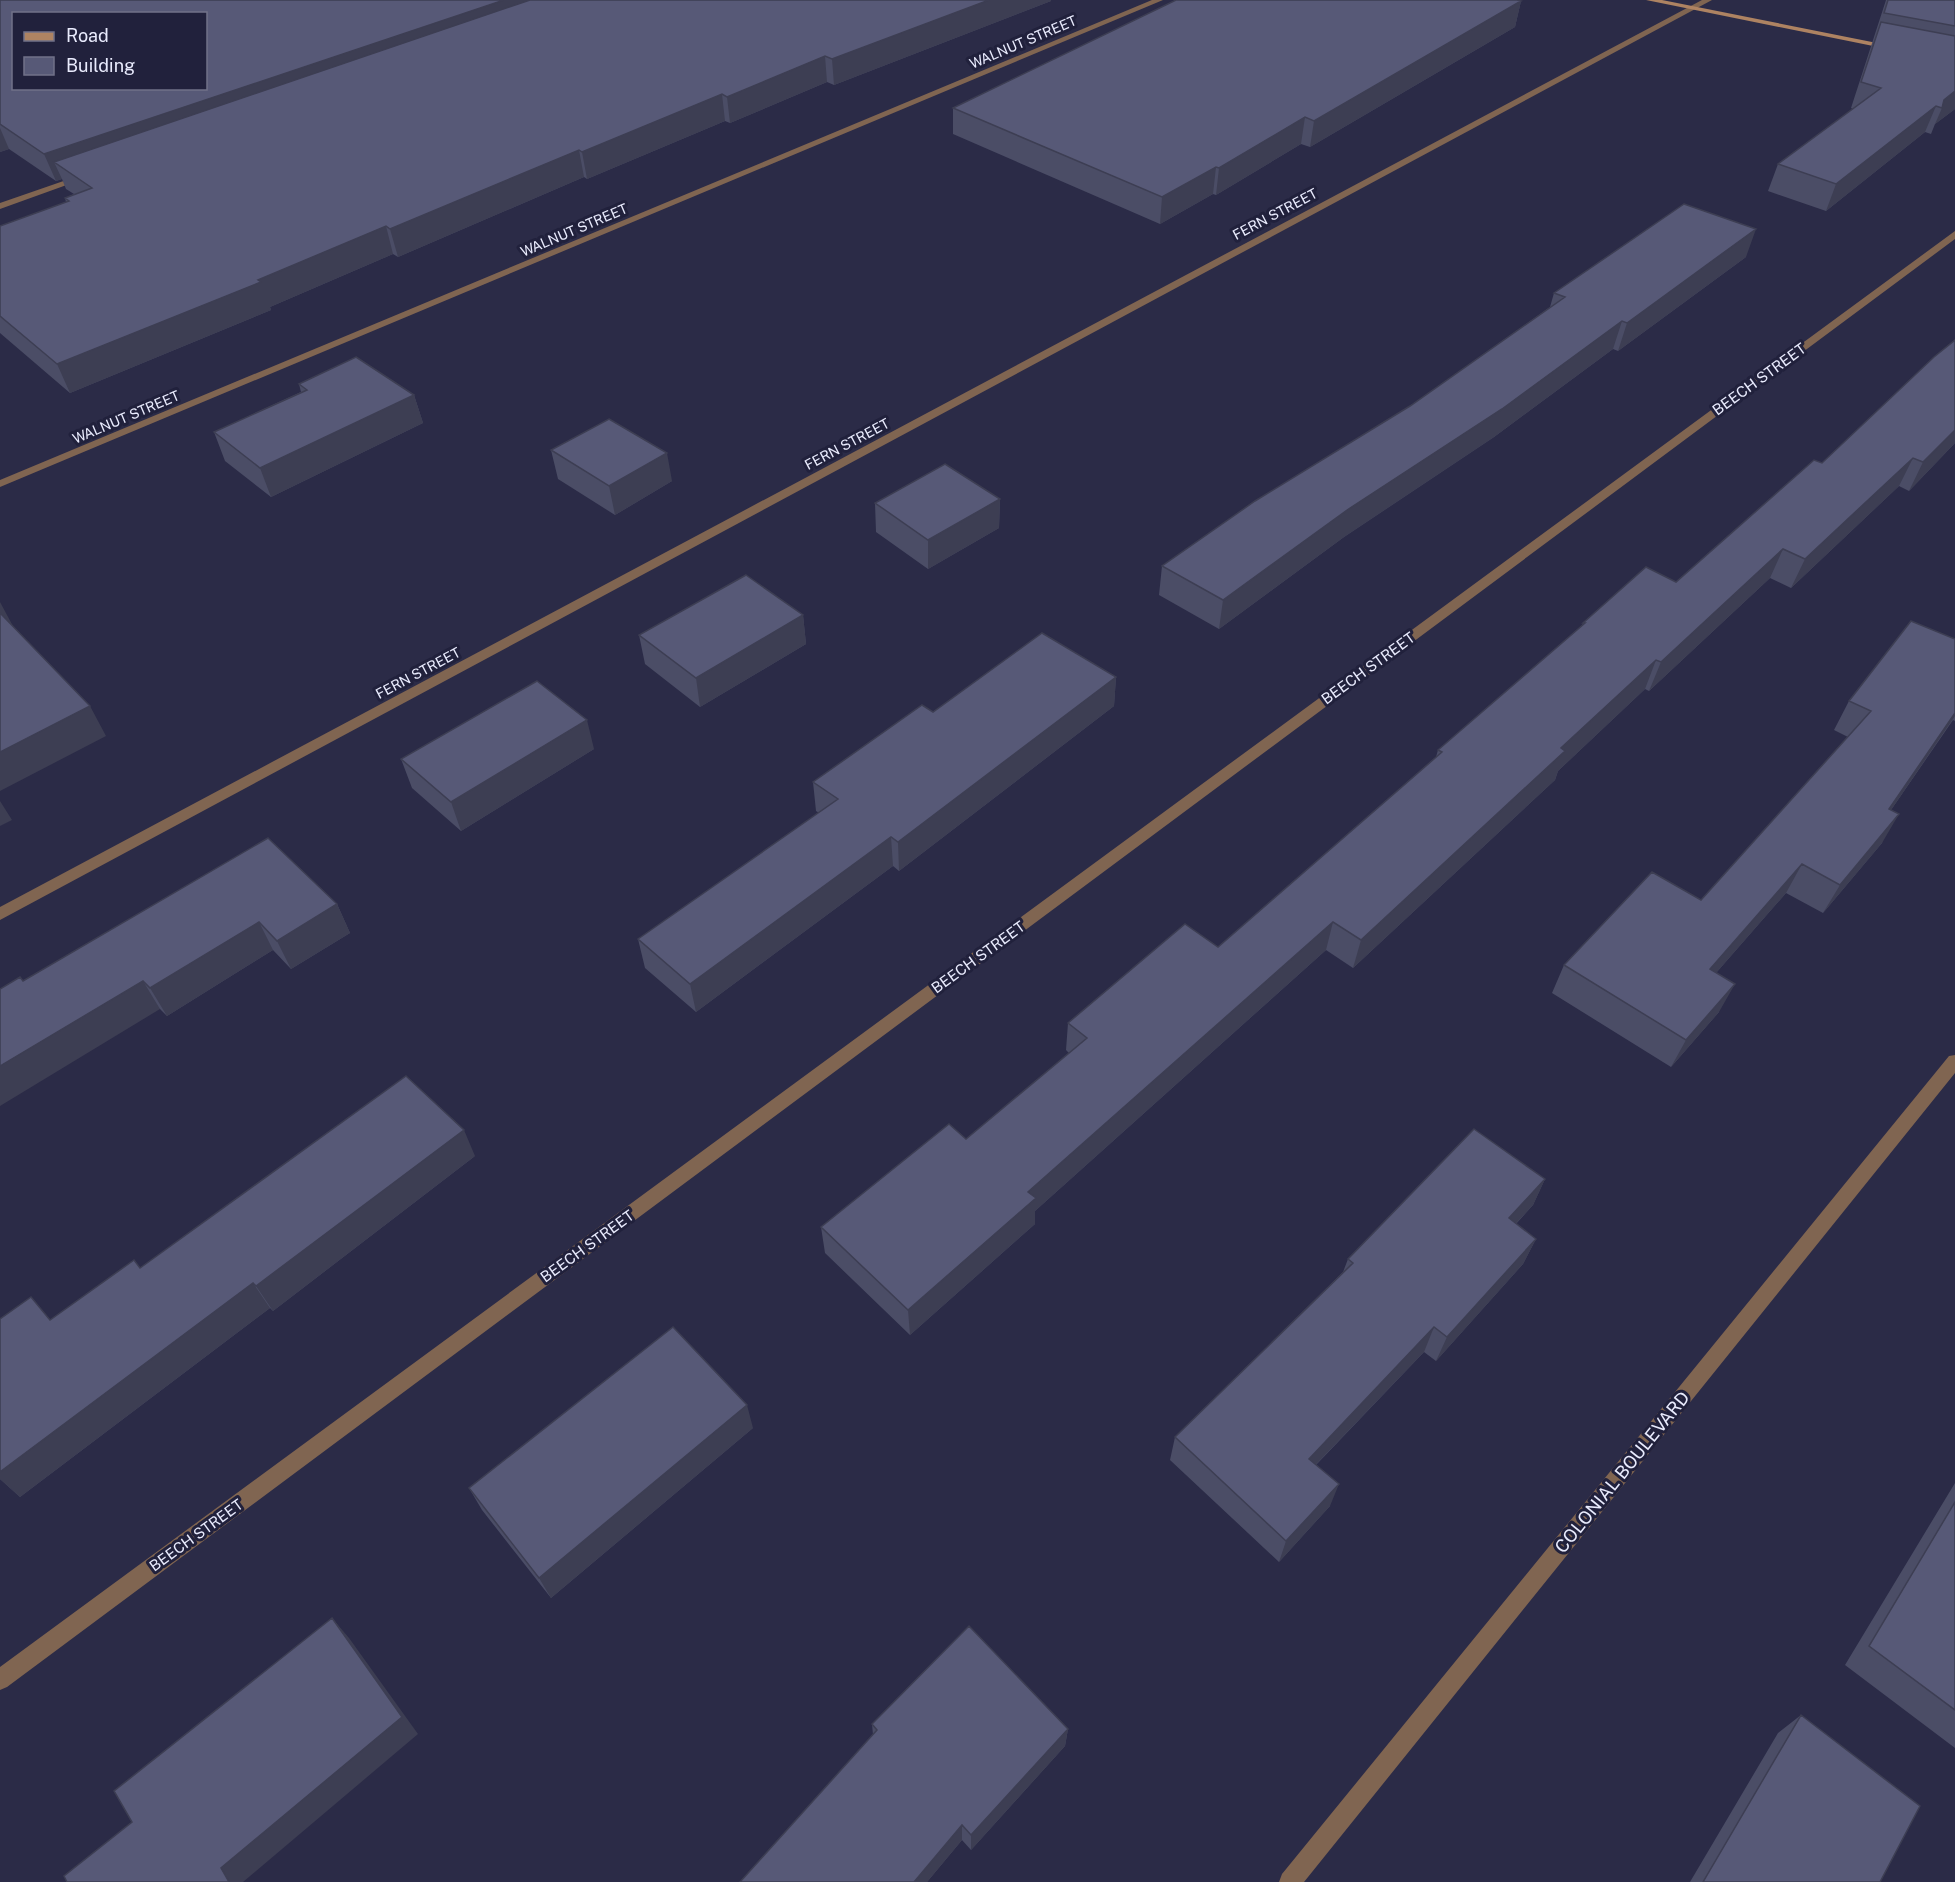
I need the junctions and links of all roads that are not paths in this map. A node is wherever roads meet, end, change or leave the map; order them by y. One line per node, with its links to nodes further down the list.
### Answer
1 (1159, 0): 9 (street, WALNUT STREET)
2 (1650, 0): 4 (main road)
3 (1708, 0): 4 (street, FERN STREET)
4 (1692, 8): 5 (main road); 10 (street, FERN STREET)
5 (1905, 49)
6 (90, 175): 7 (street)
7 (0, 206)
8 (1955, 234): 12 (street, BEECH STREET)
9 (0, 484)
10 (0, 914)
11 (1955, 1061): 13 (street, COLONIAL BOULEVARD)
12 (0, 1680)
13 (1290, 1882)

